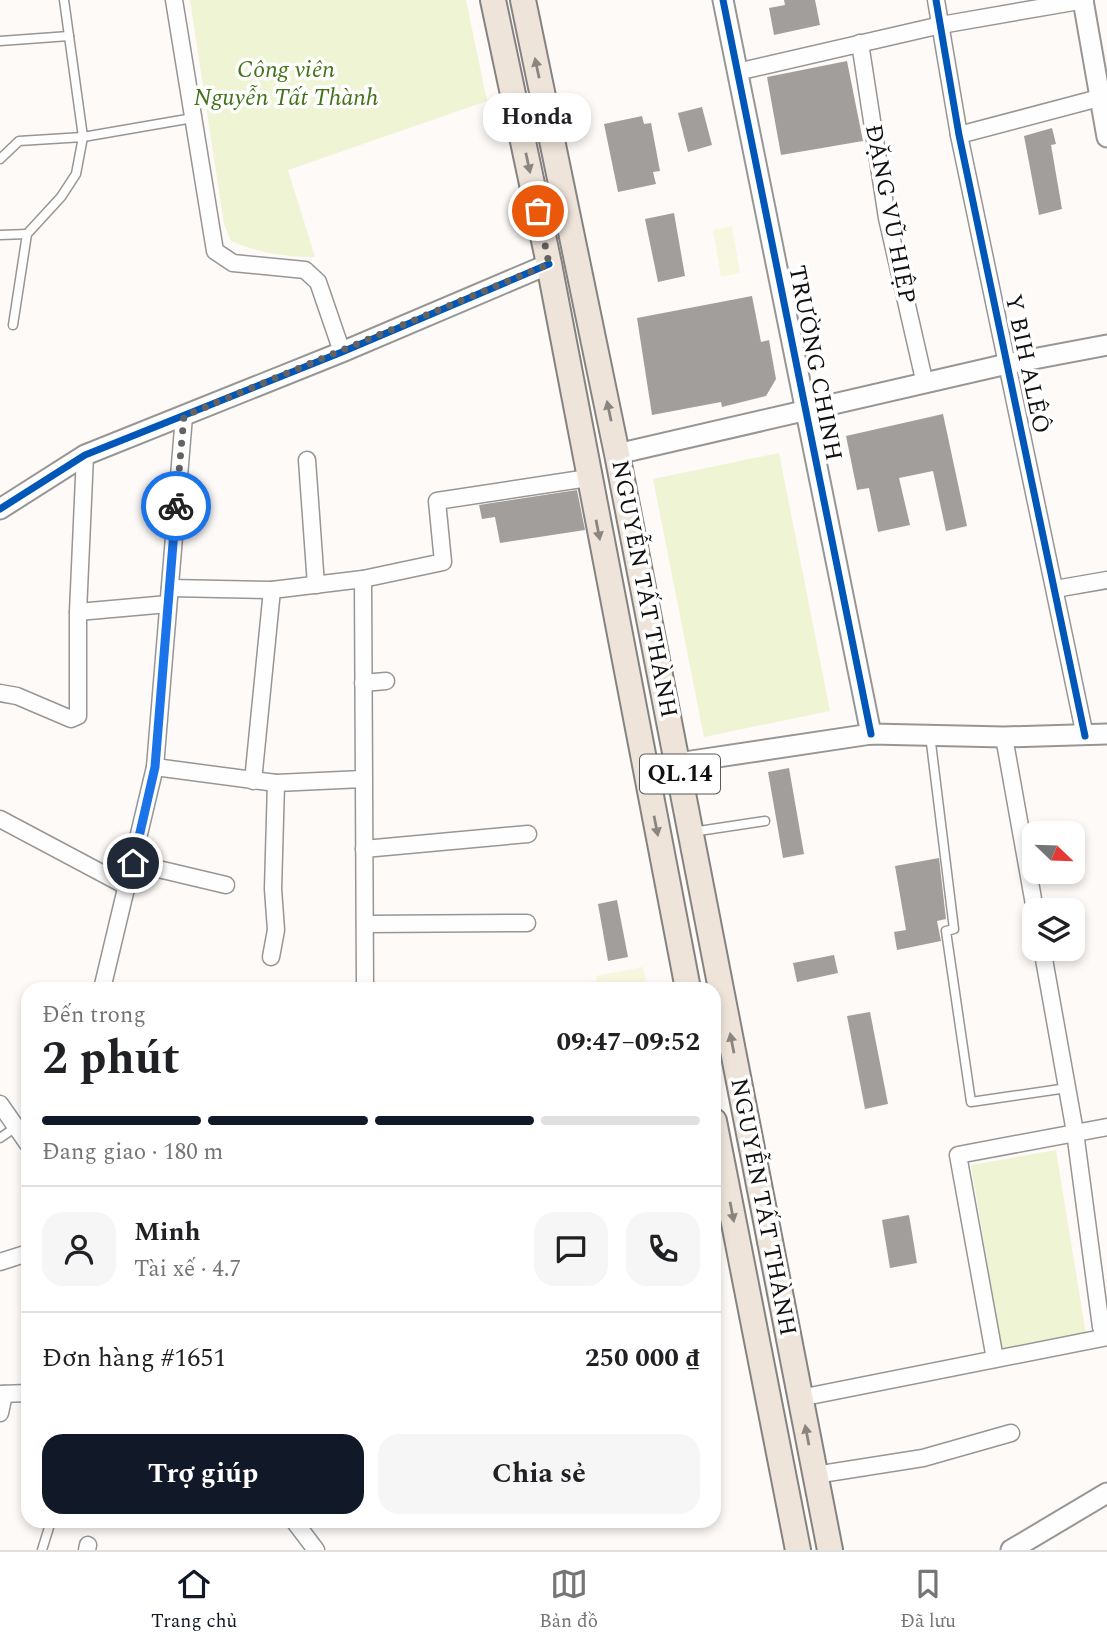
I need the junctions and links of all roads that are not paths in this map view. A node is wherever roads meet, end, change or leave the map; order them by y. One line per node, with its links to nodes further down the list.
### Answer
1 (64, 0): 9 (lane)
2 (174, 0): 14 (street)
3 (493, 0): 22 (main road, NGUYỄN TẤT THÀNH / QL.14, one-way to 22)
4 (523, 0): 21 (main road, NGUYỄN TẤT THÀNH / QL.14, one-way to 4)
5 (723, 0): 12 (street, TRƯỜNG CHINH)
6 (936, 0): 8 (street, Y BIH ALÊÔ)
7 (1084, 0): 8 (street); 13 (street)
8 (941, 25): 11 (street); 15 (street, Y BIH ALÊÔ)
9 (69, 36): 10 (lane); 17 (lane)
10 (0, 41)
11 (860, 43): 12 (street); 27 (street, ĐẶNG VŨ HIỆP)
12 (737, 72): 28 (street, TRƯỜNG CHINH)
13 (1099, 98): 15 (street); 16 (street)
14 (193, 118): 17 (lane); 25 (street)
15 (959, 135): 26 (street, Y BIH ALÊÔ)
16 (1107, 136)
17 (83, 137): 18 (lane); 20 (lane)
18 (0, 159)
19 (0, 234): 20 (lane)
20 (27, 234): 23 (lane)
21 (577, 257): 22 (main road); 30 (main road, NGUYỄN TẤT THÀNH / QL.14, one-way to 21)
22 (549, 264): 25 (street); 33 (main road, NGUYỄN TẤT THÀNH / QL.14)
23 (13, 325)
24 (1107, 345): 26 (street)
25 (342, 352): 29 (street)
26 (1007, 364): 27 (street); 38 (street, Y BIH ALÊÔ)
27 (925, 384): 28 (street)
28 (805, 412): 30 (street); 45 (street, TRƯỜNG CHINH)
29 (184, 416): 31 (street); 40 (street)
30 (617, 454): 50 (main road, NGUYỄN TẤT THÀNH / QL.14)
31 (85, 455): 34 (street); 41 (street)
32 (307, 460): 37 (street)
33 (589, 478): 35 (street); 70 (main road, NGUYỄN TẤT THÀNH / QL.14, one-way to 70)
34 (0, 509)
35 (363, 579): 37 (street); 43 (street)
36 (1107, 579): 38 (street)
37 (316, 585): 39 (street)
38 (1055, 589): 48 (street, Y BIH ALÊÔ)
39 (272, 590): 40 (street); 53 (street)
40 (169, 596): 41 (street); 51 (street)
41 (78, 612): 44 (street)
42 (386, 681): 43 (street)
43 (363, 683): 52 (street)
44 (0, 693)
45 (871, 734): 47 (street); 50 (street)
46 (1107, 734): 48 (street)
47 (930, 735): 49 (street); 73 (lane)
48 (1086, 736): 49 (street)
49 (1004, 737): 63 (street)
50 (678, 763): 57 (main road, NGUYỄN TẤT THÀNH / QL.14)
51 (155, 767): 53 (street); 60 (street)
52 (363, 779): 54 (street); 59 (street)
53 (253, 781): 54 (street)
54 (276, 783): 66 (street)
55 (0, 819): 62 (street)
56 (765, 821): 57 (lane)
57 (691, 832): 71 (main road, NGUYỄN TẤT THÀNH / QL.14, one-way to 57)
58 (528, 834): 59 (street)
59 (364, 849): 65 (street)
60 (133, 863): 61 (street); 62 (street)
61 (226, 885)
62 (128, 887): 68 (street)
63 (1033, 898)
64 (527, 923): 65 (street)
65 (365, 924): 69 (street)
66 (271, 957)
67 (1044, 961): 73 (street)
68 (104, 982)
69 (365, 982)
70 (687, 982)
71 (720, 982)
72 (721, 988): 87 (main road, NGUYỄN TẤT THÀNH / QL.14, one-way to 72)
73 (1067, 1088): 77 (street)
74 (0, 1104): 75 (street)
75 (16, 1127): 78 (street); 79 (lane)
76 (1107, 1127): 77 (street)
77 (1075, 1132): 83 (street); 84 (street)
78 (21, 1134)
79 (0, 1138)
80 (721, 1157): 96 (main road, NGUYỄN TẤT THÀNH, one-way to 96)
81 (21, 1255): 82 (street)
82 (0, 1262)
83 (1107, 1336): 84 (street)
84 (995, 1359): 87 (street)
85 (21, 1393): 86 (street)
86 (2, 1394): 88 (street)
87 (800, 1398): 90 (main road, NGUYỄN TẤT THÀNH / QL.14, one-way to 87)
88 (0, 1413)
89 (1011, 1433): 90 (street)
90 (815, 1475): 97 (main road, NGUYỄN TẤT THÀNH / QL.14)
91 (1107, 1493): 98 (street)
92 (49, 1528): 94 (lane)
93 (299, 1528): 95 (street)
94 (42, 1550)
95 (316, 1550)
96 (798, 1550)
97 (830, 1550)
98 (1011, 1550)

